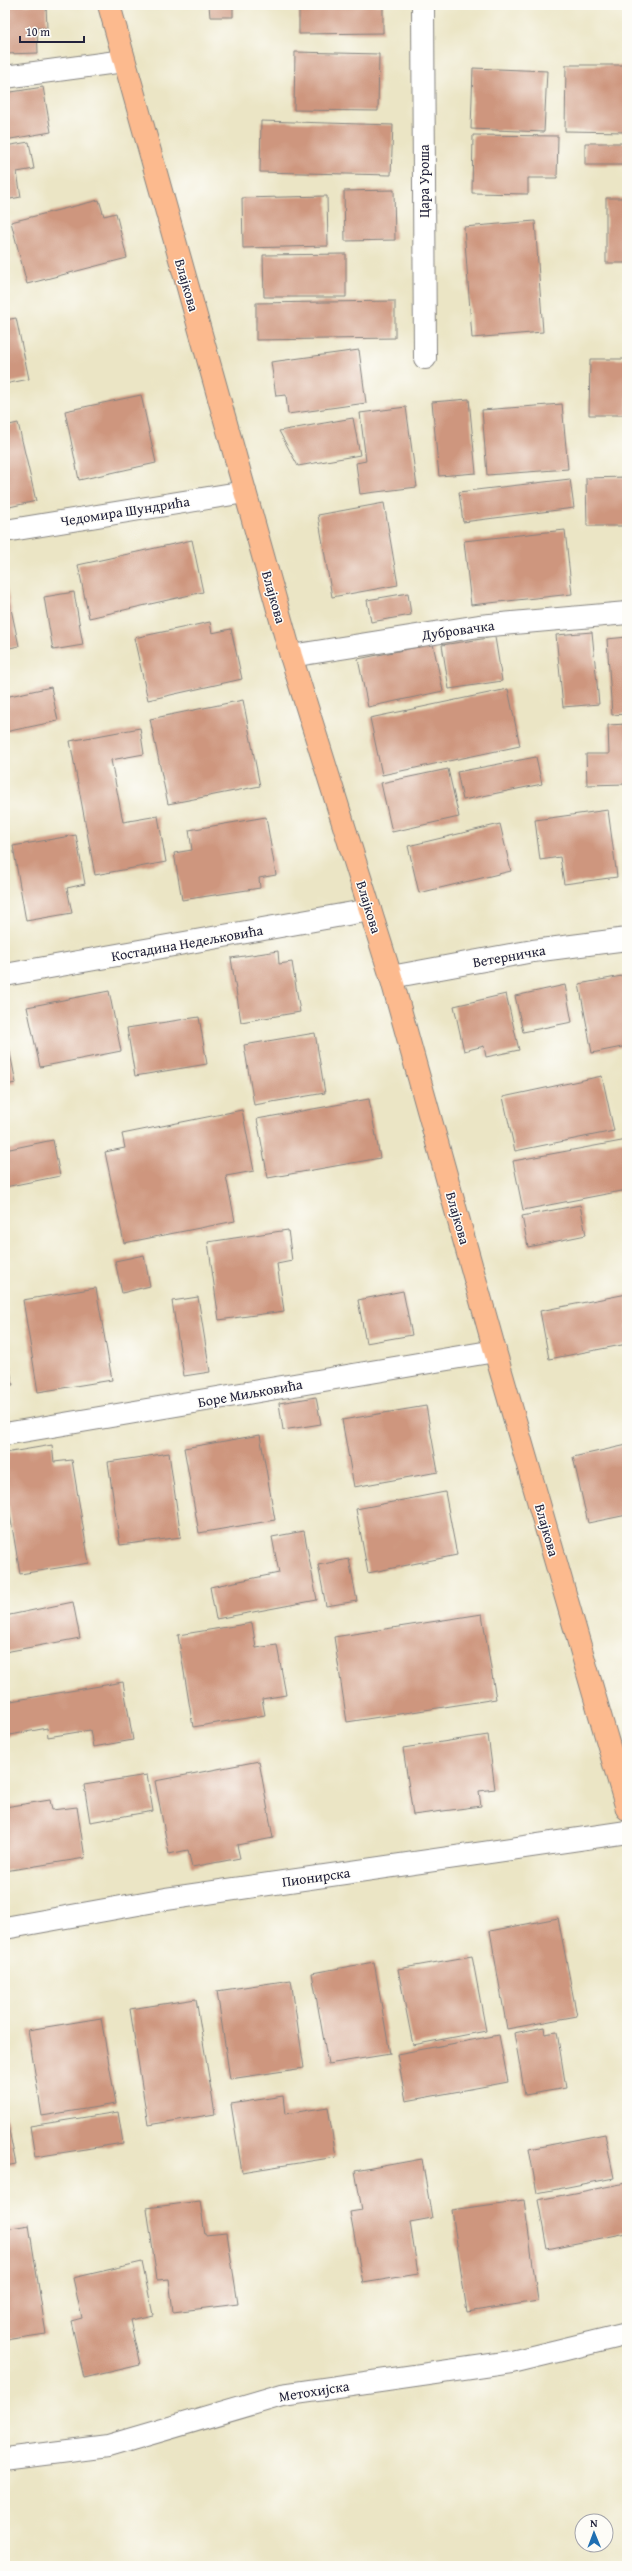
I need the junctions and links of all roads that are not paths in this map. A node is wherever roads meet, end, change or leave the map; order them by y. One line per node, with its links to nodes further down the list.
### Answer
1 (109, 5): 3 (main road, Влајкова)
2 (423, 5): 5 (street, Цара Уроша)
3 (124, 61): 4 (street); 6 (main road, Влајкова)
4 (5, 77)
5 (425, 358)
6 (245, 492): 7 (street, Чедомира Шундрића); 9 (main road, Влајкова)
7 (5, 531)
8 (627, 613): 9 (street, Дубровачка)
9 (291, 656): 10 (main road, Влајкова)
10 (370, 910): 12 (street, Костадина Недељковића); 13 (main road, Влајкова)
11 (627, 939): 13 (street, Ветерничка)
12 (5, 975)
13 (391, 976): 14 (main road, Влајкова)
14 (495, 1351): 15 (street, Боре Миљковића); 16 (main road, Влајкова)
15 (5, 1434)
16 (627, 1809)
17 (627, 1832): 18 (street, Пионирска)
18 (5, 1928)
19 (627, 2334): 20 (street, Метохијска)
20 (5, 2459)

